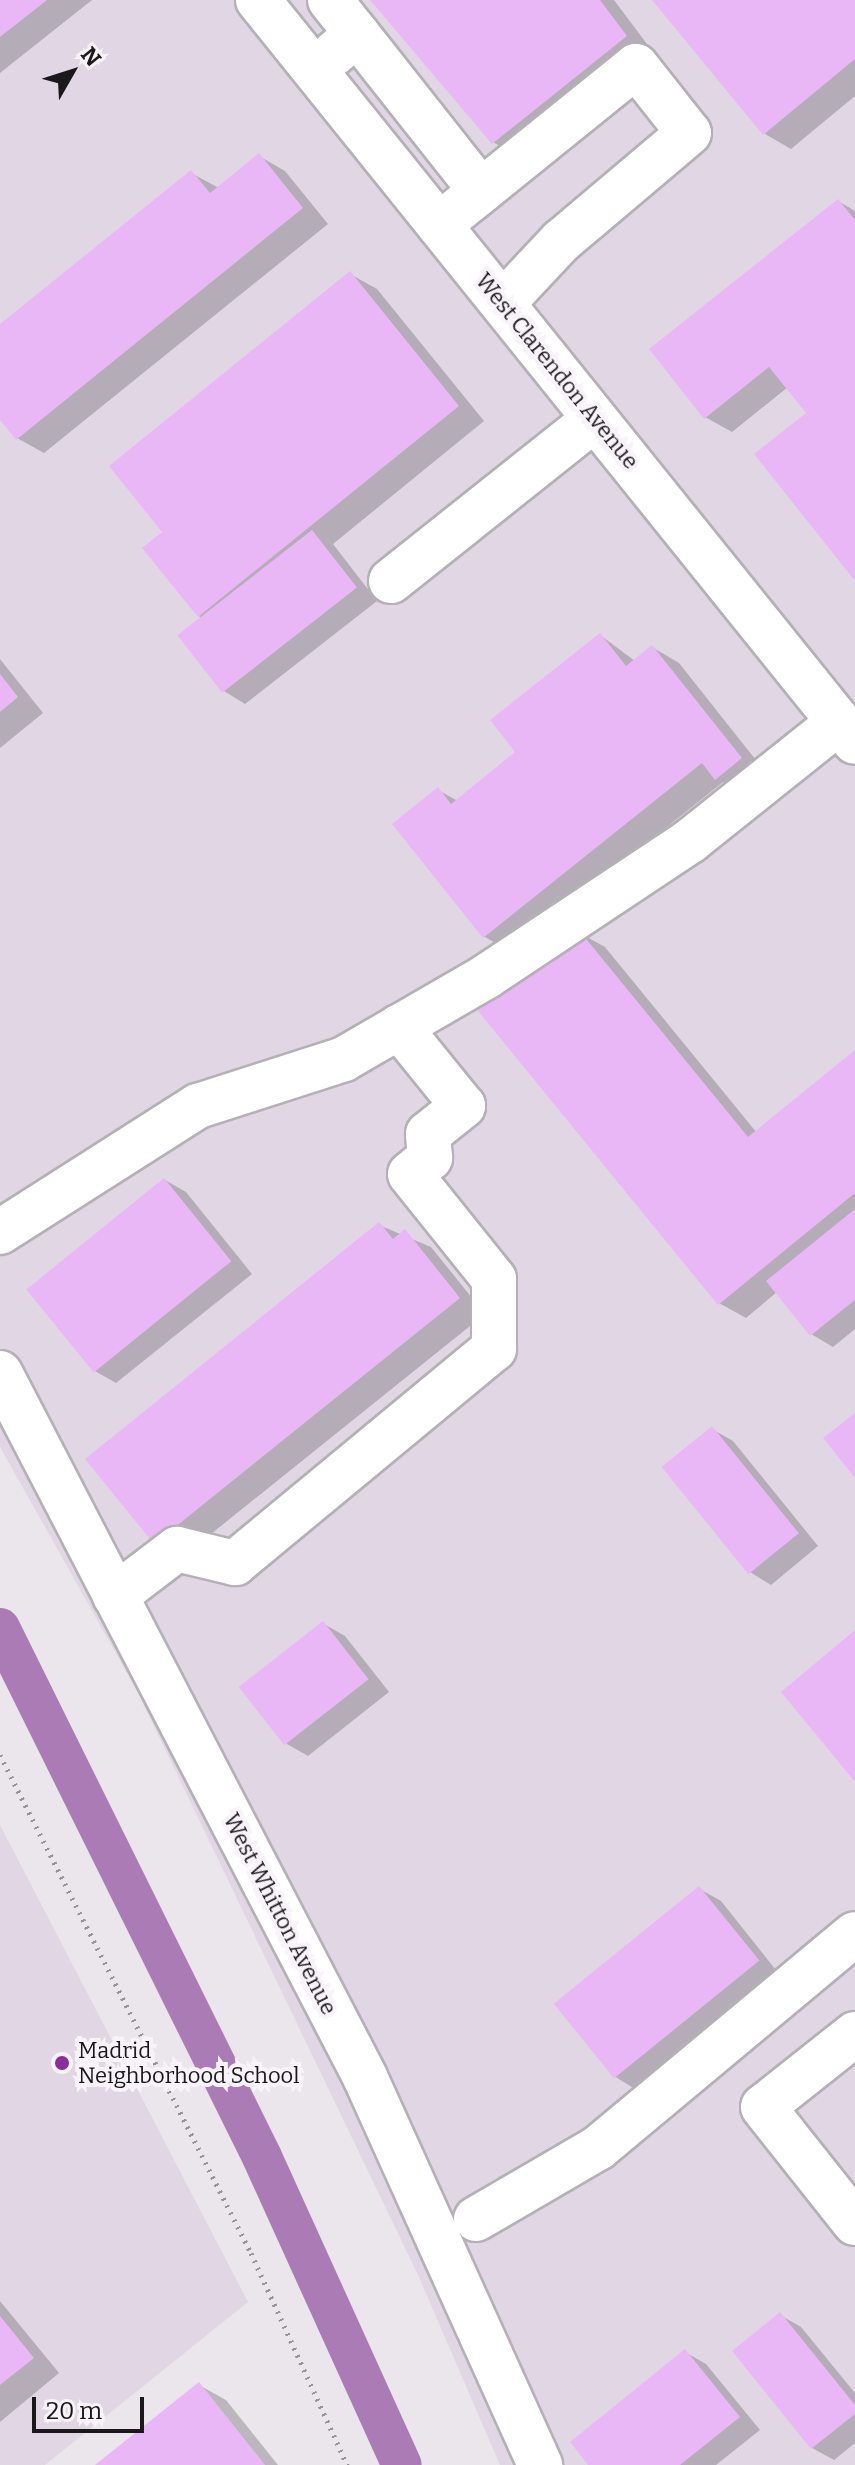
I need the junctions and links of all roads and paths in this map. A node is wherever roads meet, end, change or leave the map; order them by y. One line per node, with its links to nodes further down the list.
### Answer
1 (258, 0): 4 (street, West Clarendon Avenue)
2 (330, 0): 3 (street)
3 (357, 34): 4 (street); 5 (street)
4 (314, 69): 6 (street, West Clarendon Avenue)
5 (481, 191): 6 (street); 7 (street)
6 (439, 225): 7 (street, West Clarendon Avenue)
7 (503, 303): 8 (street, West Clarendon Avenue)
8 (595, 419): 9 (street); 10 (street, West Clarendon Avenue)
9 (391, 581)
10 (847, 732): 11 (street)
11 (399, 1027): 12 (street); 14 (street)
12 (0, 1232)
13 (0, 1373): 14 (street, West Whitton Avenue)
14 (115, 1596): 21 (street, West Whitton Avenue)
15 (0, 1755): 20 (path)
16 (855, 1934): 18 (street)
17 (855, 2034): 19 (street)
18 (476, 2219)
19 (855, 2223)
20 (347, 2465)
21 (540, 2465)

